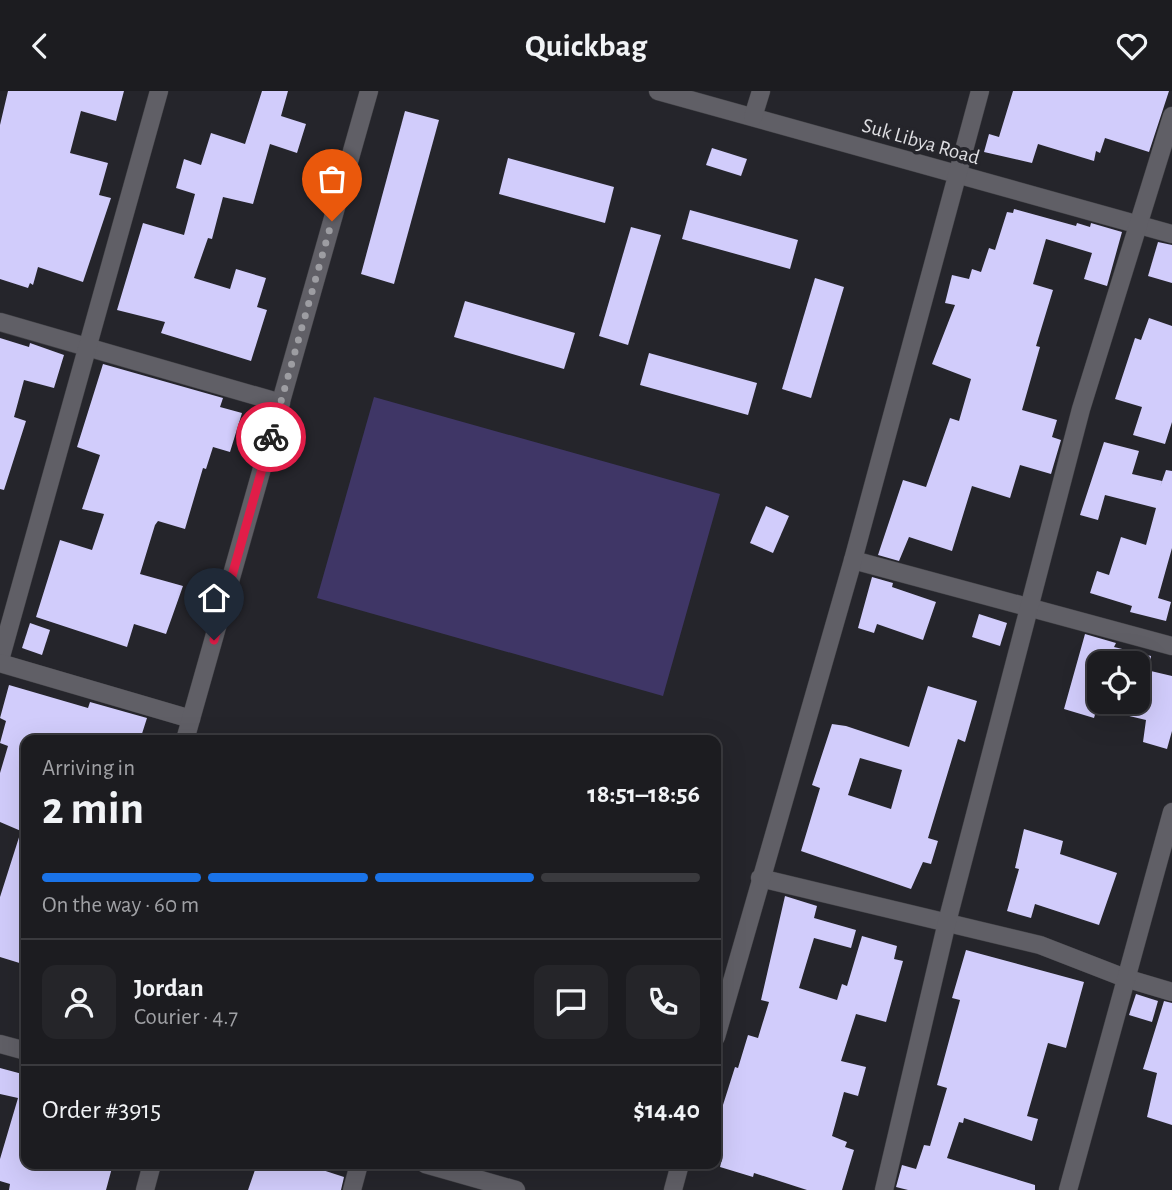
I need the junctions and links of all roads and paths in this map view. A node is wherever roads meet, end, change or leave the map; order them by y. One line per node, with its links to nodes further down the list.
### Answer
1 (159, 91): 12 (street)
2 (369, 91): 13 (street)
3 (658, 91): 7 (street, Suk Libya Road)
4 (761, 91): 7 (street)
5 (980, 91): 8 (street)
6 (1172, 116): 9 (street)
7 (753, 117): 8 (street, Suk Libya Road)
8 (957, 175): 9 (street, Suk Libya Road); 14 (street)
9 (1138, 225): 10 (street, Suk Libya Road); 15 (street)
10 (1172, 234)
11 (0, 322): 12 (street)
12 (88, 346): 13 (street); 17 (street)
13 (281, 403): 18 (street)
14 (853, 560): 15 (street); 21 (street)
15 (1032, 607): 16 (street); 22 (street)
16 (1172, 646)
17 (0, 662): 18 (street)
18 (191, 719): 19 (street)
19 (186, 735)
20 (1172, 812): 23 (street)
21 (760, 878): 22 (street); 25 (street)
22 (947, 922): 23 (street); 36 (street)
23 (1125, 978): 24 (street); 37 (street)
24 (1172, 992)
25 (721, 1019)
26 (0, 1044): 27 (street)
27 (21, 1050)
28 (151, 1169): 32 (street)
29 (358, 1169): 33 (street)
30 (442, 1169): 34 (street)
31 (679, 1169): 35 (street)
32 (145, 1190)
33 (352, 1190)
34 (516, 1190)
35 (673, 1190)
36 (884, 1190)
37 (1068, 1190)

